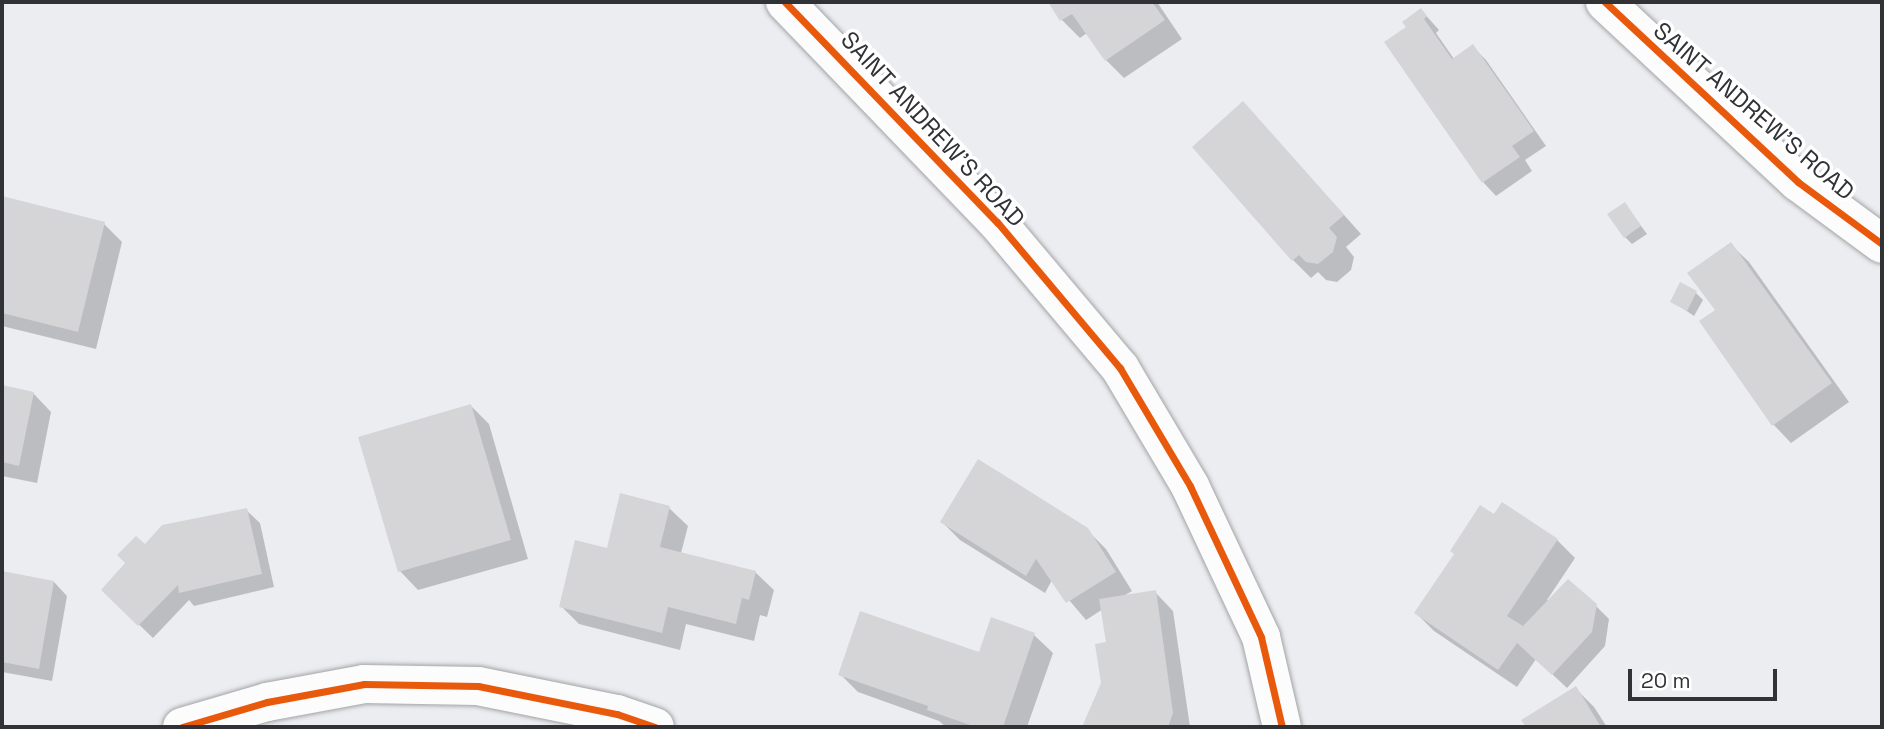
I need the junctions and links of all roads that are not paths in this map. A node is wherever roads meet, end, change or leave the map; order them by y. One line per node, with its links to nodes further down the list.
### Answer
1 (785, 2): 6 (street, SAINT ANDREW'S ROAD)
2 (1605, 2): 3 (street, SAINT ANDREW'S ROAD)
3 (1882, 244)
4 (182, 727): 5 (street)
5 (655, 727)
6 (1282, 727)

